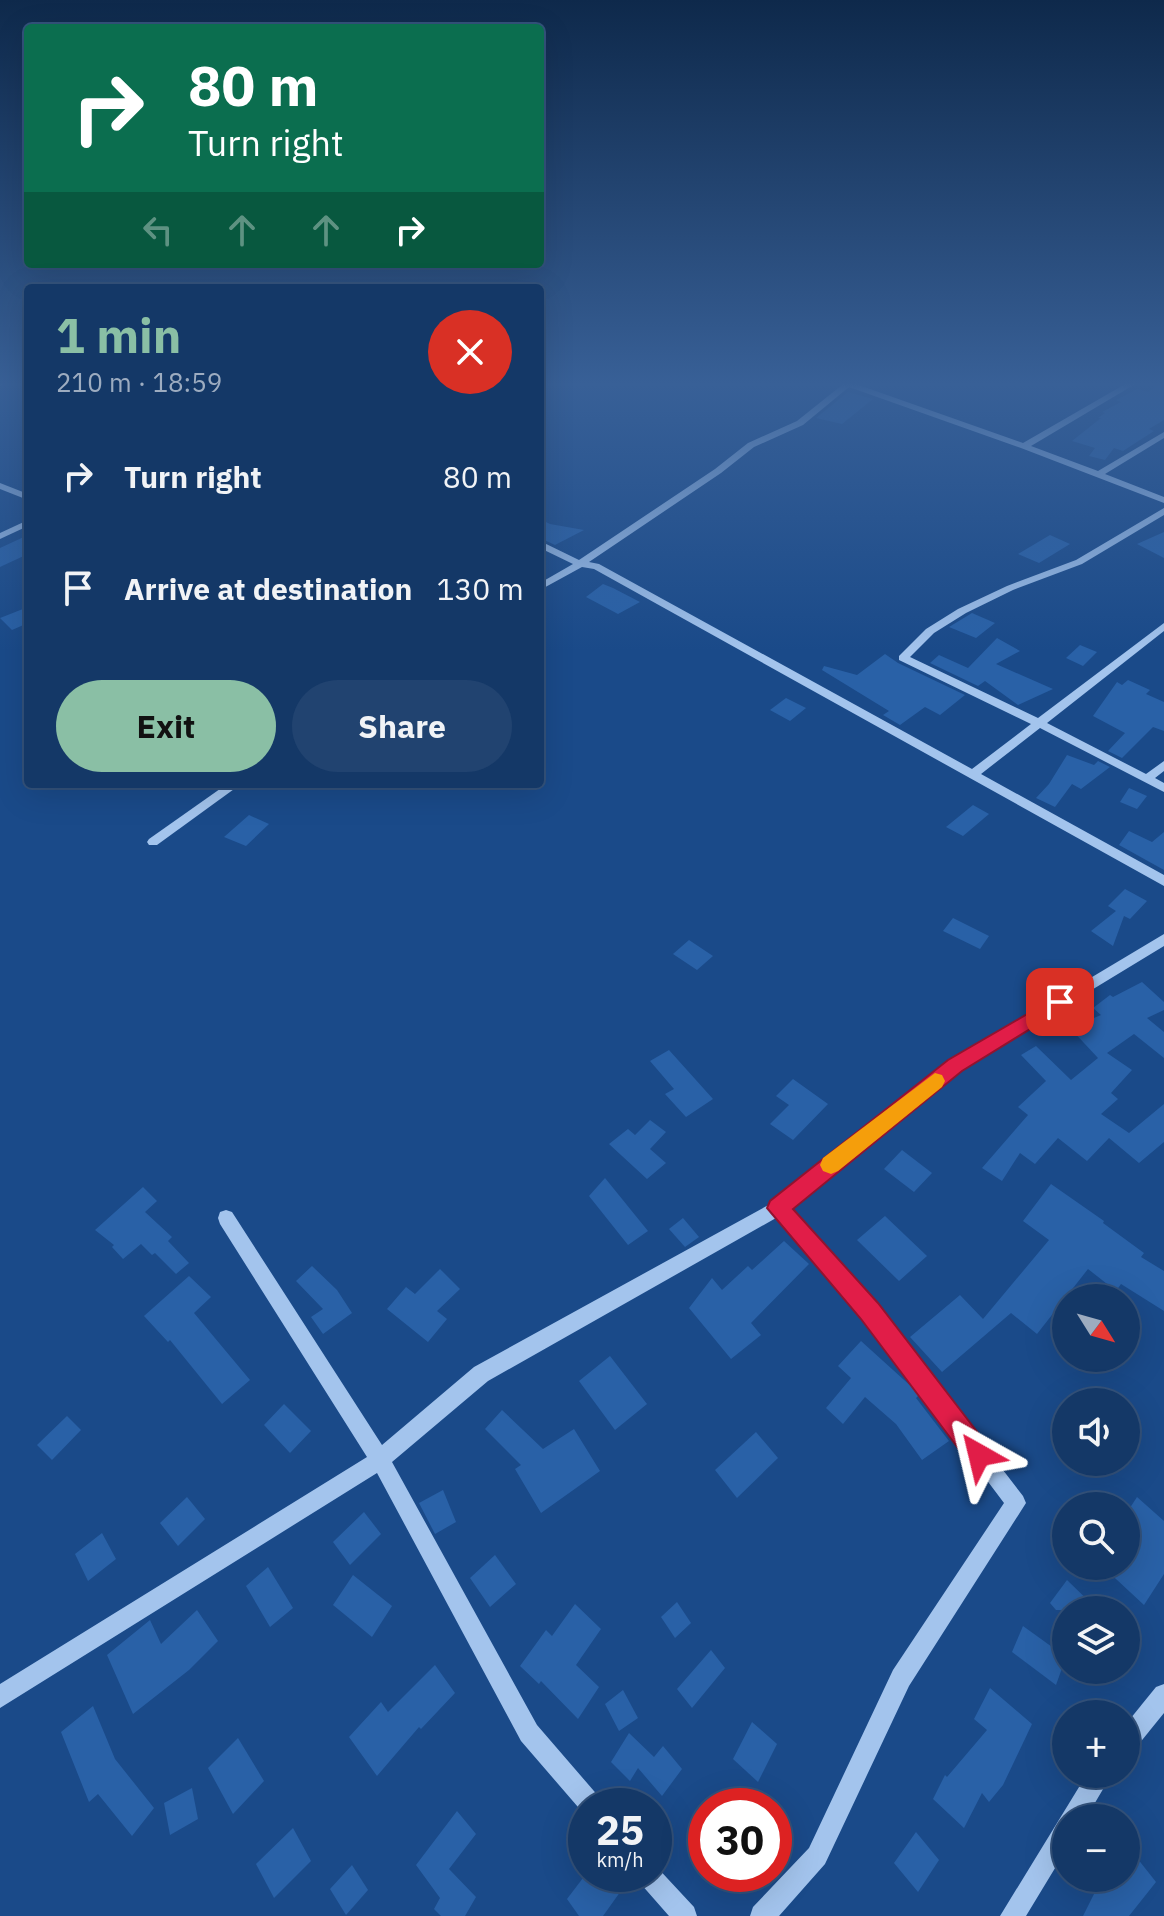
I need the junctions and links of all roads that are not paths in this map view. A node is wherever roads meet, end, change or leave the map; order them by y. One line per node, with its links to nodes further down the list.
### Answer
1 (716, 472): 12 (street)
2 (1091, 472): 4 (street)
3 (1102, 472): 4 (street)
4 (1098, 475): 7 (street)
5 (0, 486): 6 (street)
6 (24, 495)
7 (1164, 500)
8 (1164, 511): 15 (street)
9 (24, 525): 10 (street)
10 (0, 536)
11 (544, 546): 12 (street)
12 (580, 564): 13 (street); 17 (street)
13 (544, 585)
14 (1164, 626): 15 (street)
15 (1037, 722): 17 (street); 18 (street)
16 (1164, 765): 18 (street)
17 (972, 775): 22 (street)
18 (1147, 779): 20 (street)
19 (229, 788): 21 (street)
20 (1164, 788)
21 (153, 842)
22 (1164, 881)
23 (1164, 939): 24 (street)
24 (778, 1208): 26 (street); 34 (street)
25 (226, 1218): 26 (street)
26 (380, 1460): 28 (street); 30 (street)
27 (1164, 1695): 29 (street)
28 (0, 1697)
29 (1140, 1725)
30 (576, 1788)
31 (1052, 1851): 35 (street)
32 (664, 1892): 33 (street)
33 (685, 1916)
34 (762, 1916)
35 (1012, 1916)

